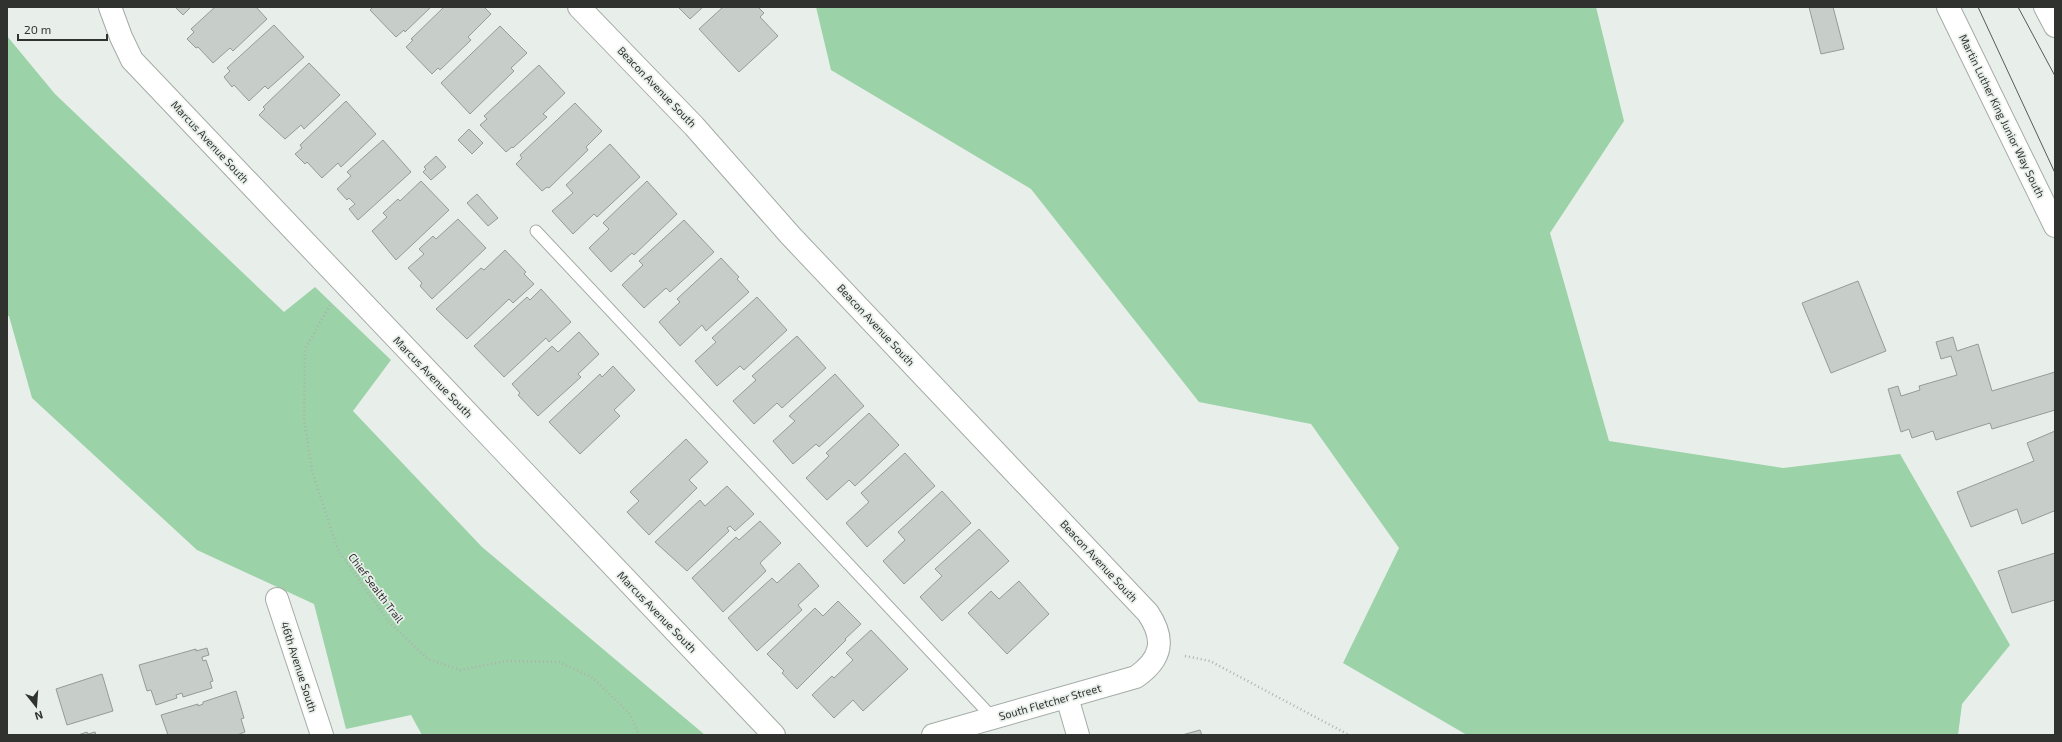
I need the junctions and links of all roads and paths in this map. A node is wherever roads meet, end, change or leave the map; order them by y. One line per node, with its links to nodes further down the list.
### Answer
1 (110, 7): 8 (street, Marcus Avenue South)
2 (579, 7): 10 (street, Beacon Avenue South)
3 (1948, 7): 6 (street, Martin Luther King Junior Way South)
4 (2045, 7): 5 (street)
5 (2055, 26)
6 (2055, 226)
7 (536, 231): 12 (lane)
8 (342, 282): 14 (path, Chief Sealth Trail); 15 (street, Marcus Avenue South)
9 (277, 599): 13 (street, 46th Avenue South)
10 (1157, 652): 11 (street, South Fletcher Street); 18 (path)
11 (1067, 697): 12 (street, South Fletcher Street); 17 (street)
12 (993, 718): 16 (street, South Fletcher Street)
13 (322, 735)
14 (640, 735)
15 (774, 735)
16 (933, 735)
17 (1078, 735)
18 (1349, 735)

